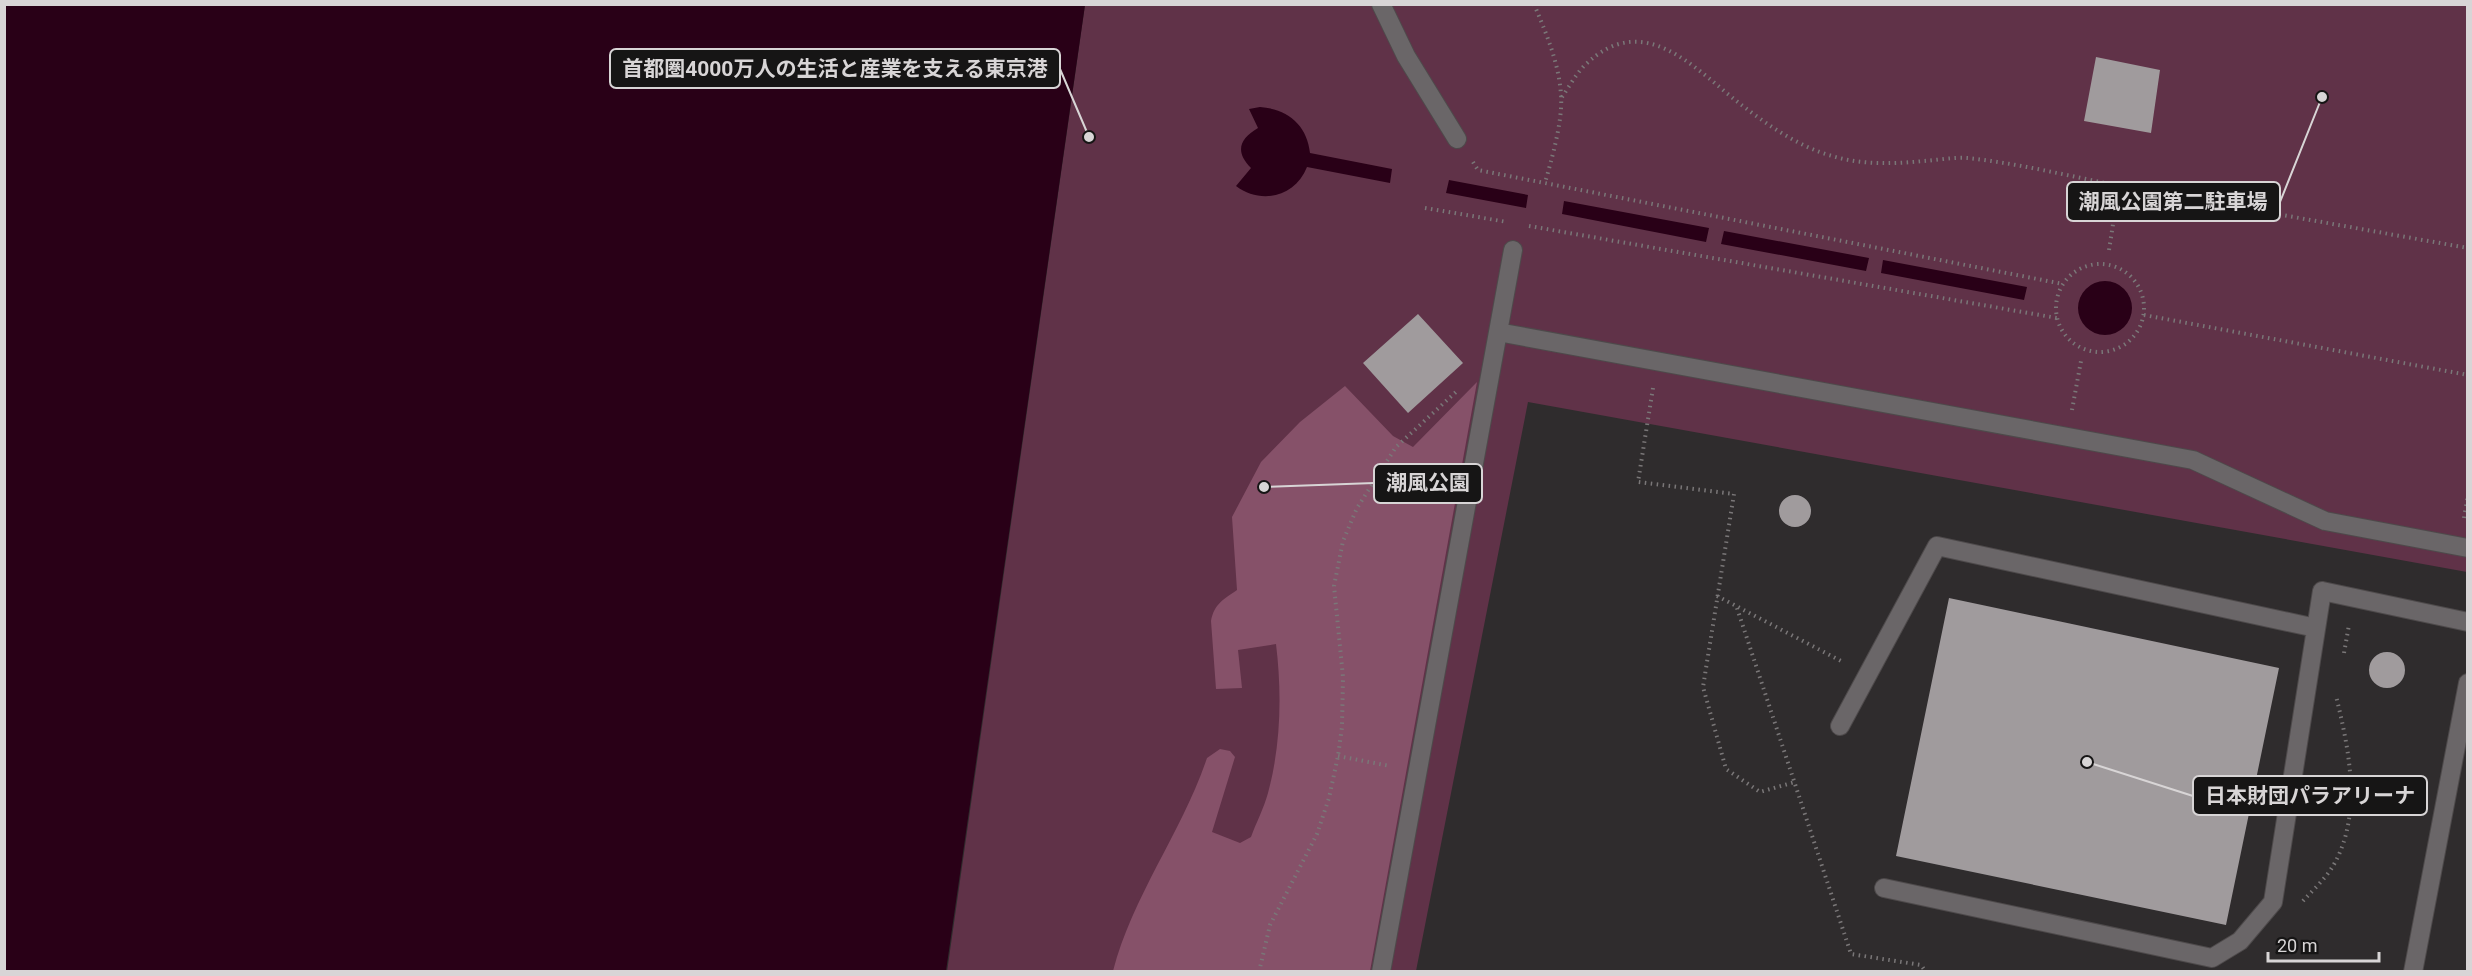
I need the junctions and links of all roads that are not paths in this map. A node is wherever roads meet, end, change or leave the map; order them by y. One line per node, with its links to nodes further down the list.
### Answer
1 (1381, 4): 2 (street)
2 (1457, 139)
3 (1513, 250): 4 (street)
4 (1498, 332): 5 (street); 11 (street)
5 (2468, 548)
6 (2468, 622): 7 (street)
7 (2316, 628): 9 (street); 10 (street)
8 (2468, 683): 12 (street)
9 (1840, 726)
10 (1884, 888)
11 (1381, 972)
12 (2413, 972)

